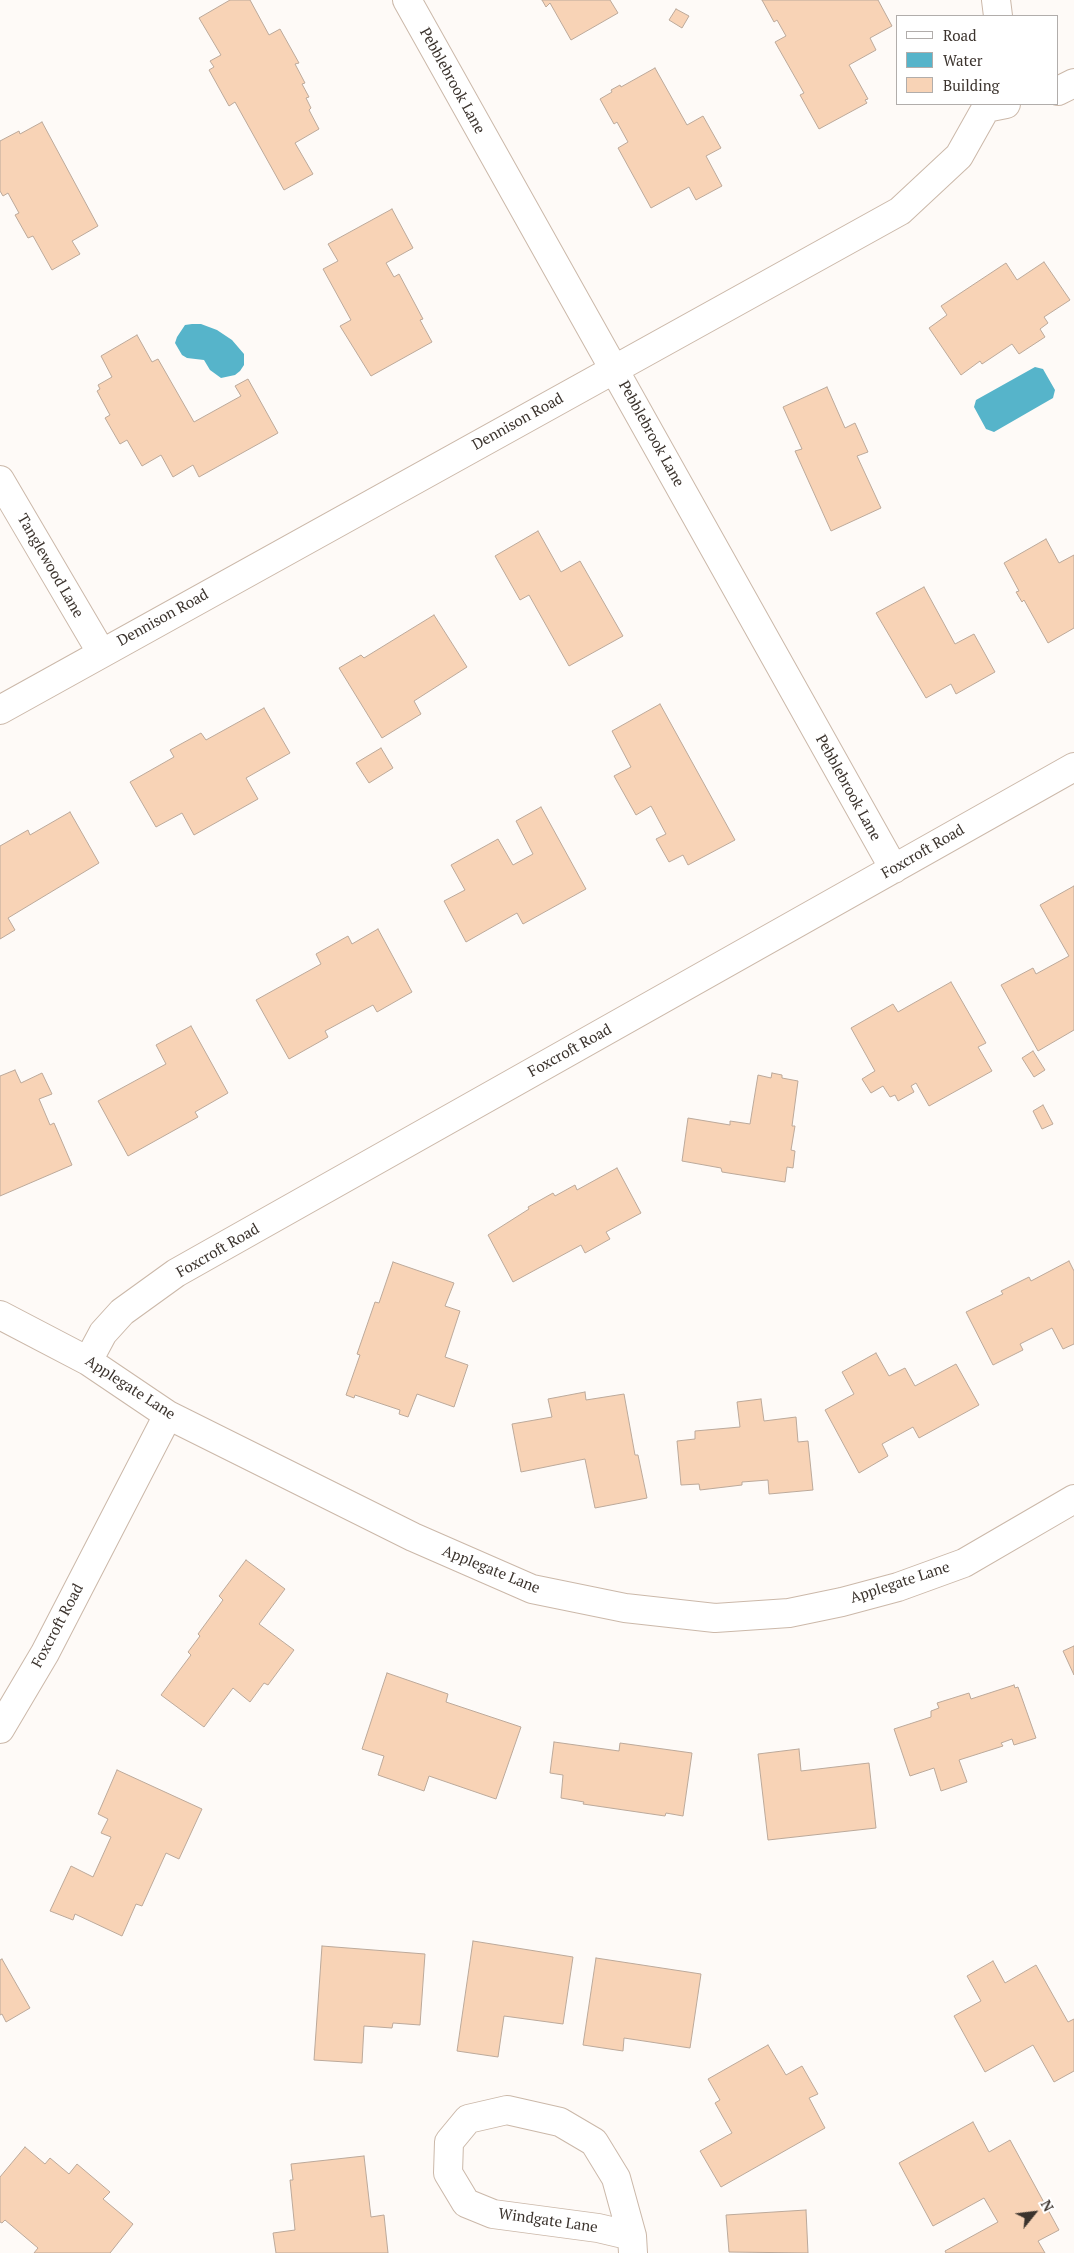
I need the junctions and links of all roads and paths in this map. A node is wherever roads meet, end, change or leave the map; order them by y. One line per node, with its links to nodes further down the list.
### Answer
1 (407, 0): 7 (street, Pebblebrook Lane)
2 (996, 0): 3 (street)
3 (998, 15)
4 (1074, 83): 5 (street)
5 (1059, 90)
6 (993, 105): 7 (street, Dennison Road)
7 (614, 368): 9 (street, Dennison Road); 12 (street, Pebblebrook Lane)
8 (0, 480): 9 (street, Tanglewood Lane)
9 (101, 652): 10 (street, Dennison Road)
10 (0, 710)
11 (1074, 766): 12 (street, Foxcroft Road)
12 (894, 868): 14 (street, Foxcroft Road)
13 (0, 1315): 14 (street, Applegate Lane)
14 (88, 1361): 15 (street, Applegate Lane)
15 (168, 1415): 16 (street, Applegate Lane); 17 (street, Foxcroft Road)
16 (1074, 1499)
17 (0, 1729)
18 (632, 2245): 18 (street, Windgate Lane)

